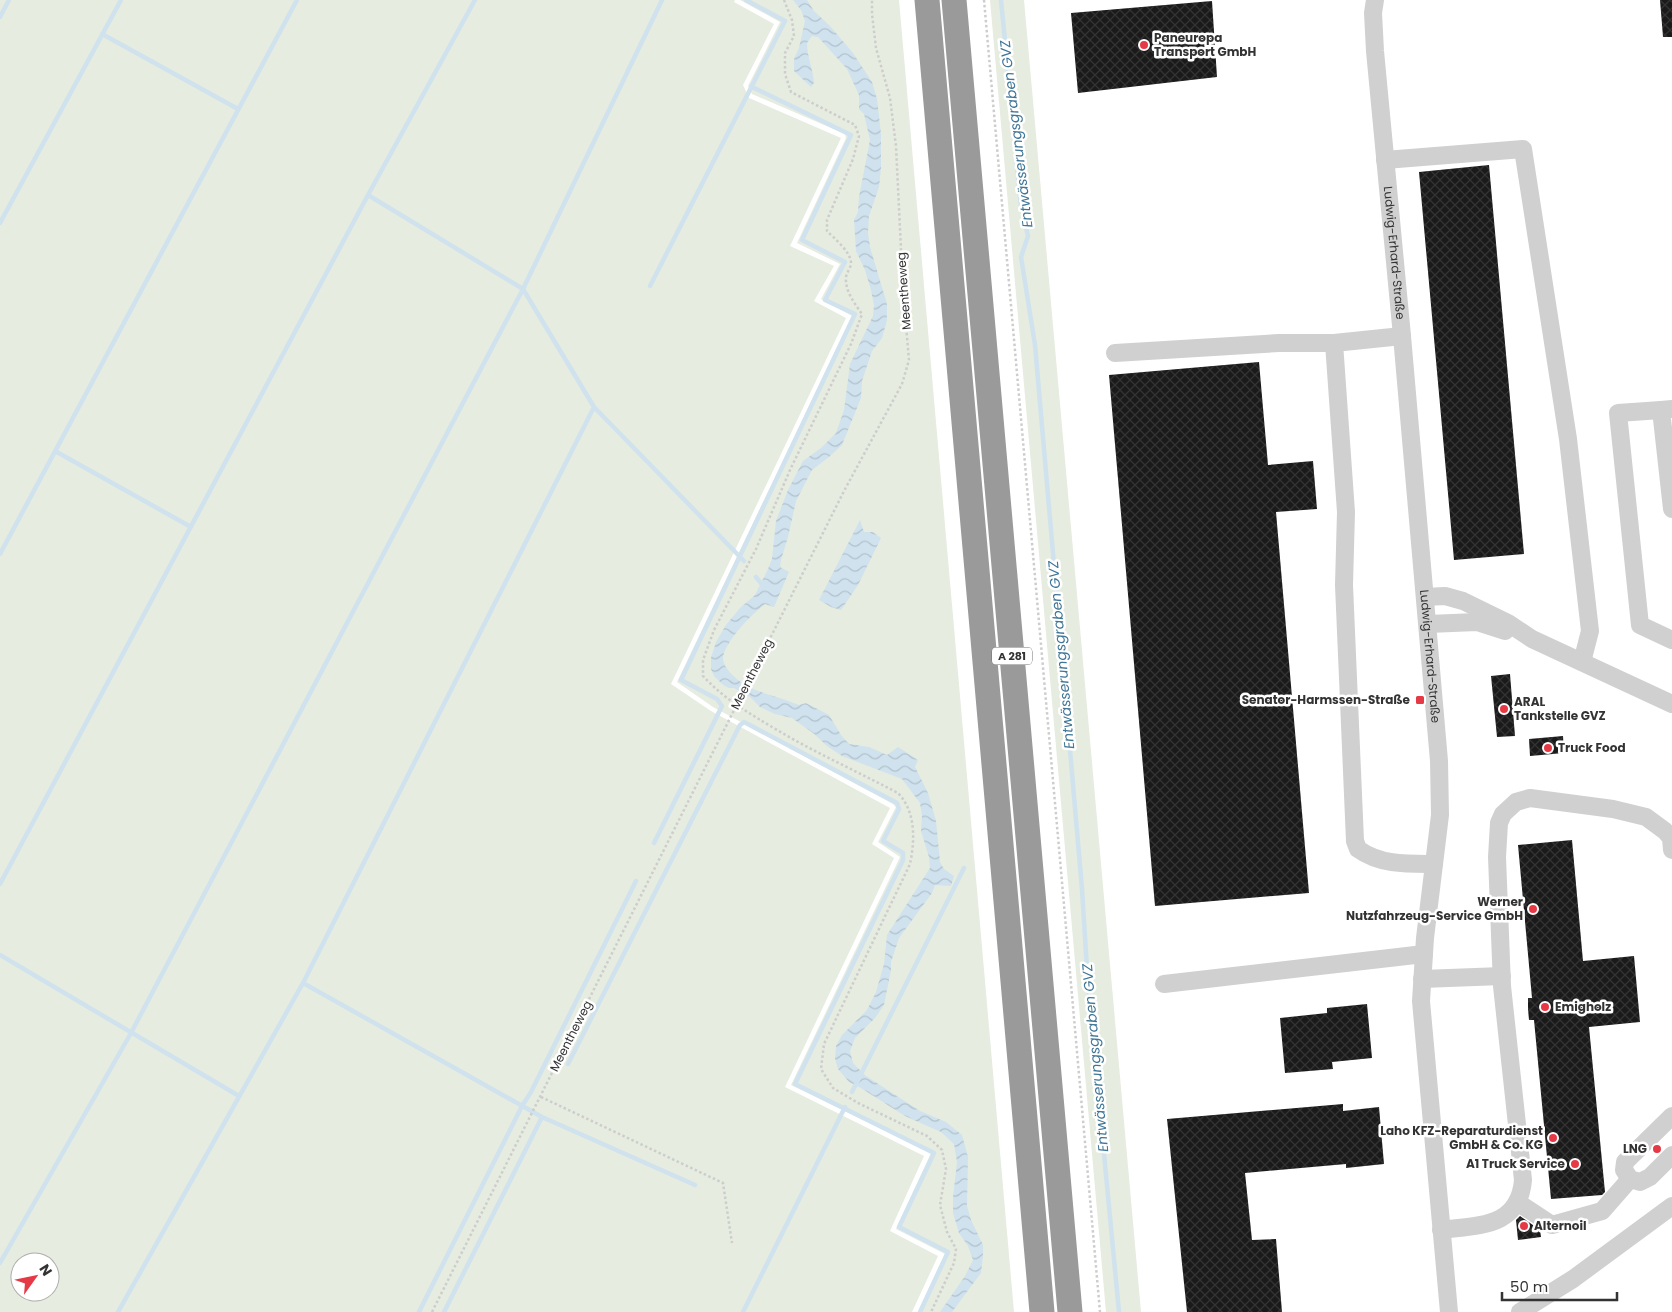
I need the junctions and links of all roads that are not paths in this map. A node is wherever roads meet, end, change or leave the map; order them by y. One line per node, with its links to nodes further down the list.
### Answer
1 (927, 0): 28 (highway, A 281)
2 (954, 0): 29 (highway, A 281)
3 (1375, 0): 4 (street, Ludwig-Erhard-Straße)
4 (1385, 160): 5 (street, Ludwig-Erhard-Straße); 14 (street)
5 (1402, 336): 6 (street); 10 (street, Ludwig-Erhard-Straße)
6 (1334, 343): 7 (street); 17 (street)
7 (1115, 353)
8 (1667, 410): 9 (street); 13 (street)
9 (1672, 509)
10 (1425, 597): 11 (street, Ludwig-Erhard-Straße); 12 (street)
11 (1428, 624): 12 (street); 17 (street, Ludwig-Erhard-Straße)
12 (1532, 639): 14 (street)
13 (1672, 640)
14 (1582, 662): 15 (street)
15 (1672, 704)
16 (1672, 850): 19 (street)
17 (1434, 864): 18 (street, Ludwig-Erhard-Straße)
18 (1424, 954): 20 (street, Ludwig-Erhard-Straße); 21 (street)
19 (1502, 976): 20 (street); 25 (street)
20 (1422, 979): 27 (street, Ludwig-Erhard-Straße)
21 (1164, 984)
22 (1672, 1116): 24 (street)
23 (1672, 1155): 24 (street)
24 (1630, 1179): 25 (street)
25 (1517, 1202): 27 (street)
26 (1672, 1206): 31 (street)
27 (1441, 1230): 30 (street, Ludwig-Erhard-Straße)
28 (1042, 1312)
29 (1070, 1312)
30 (1448, 1312)
31 (1520, 1312)

